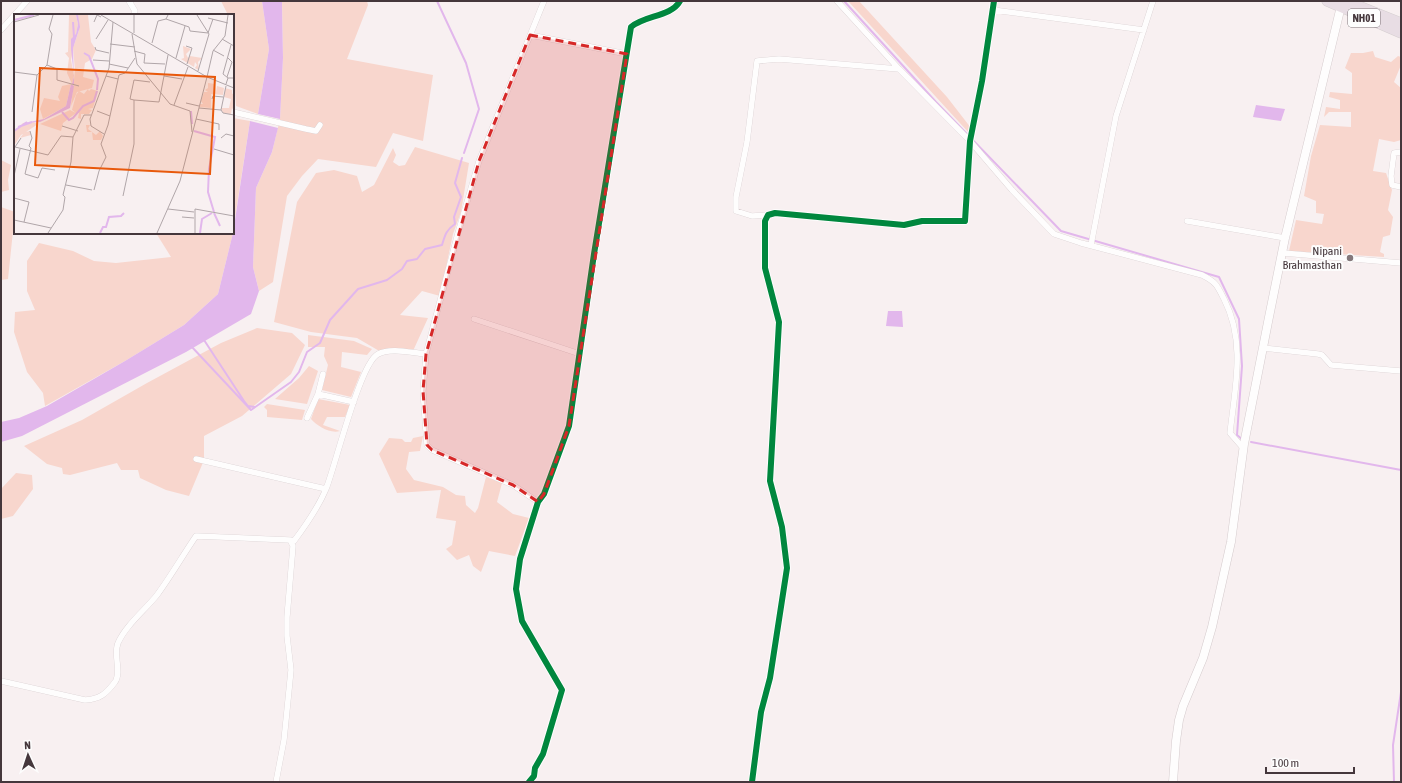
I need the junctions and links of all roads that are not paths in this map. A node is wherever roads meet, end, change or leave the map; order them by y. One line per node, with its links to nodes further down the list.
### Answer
1 (27, 1): 11 (street)
2 (129, 1): 12 (street)
3 (544, 1): 18 (street)
4 (680, 1): 19 (street)
5 (837, 1): 20 (street)
6 (994, 1): 10 (street)
7 (1153, 1): 16 (street)
8 (1327, 1): 9 (highway, NH01)
9 (1343, 3): 14 (highway, NH01); 17 (highway, NH01); 28 (main road)
10 (993, 10): 16 (street); 23 (street)
11 (15, 14)
12 (134, 14)
13 (14, 16): 15 (street)
14 (1401, 23)
15 (1, 30)
16 (1144, 30): 29 (street)
17 (1401, 33)
18 (530, 35): 19 (street); 34 (street)
19 (627, 54): 35 (street)
20 (899, 70): 23 (street); 26 (street)
21 (234, 112): 22 (street)
22 (320, 126)
23 (970, 141): 26 (street); 29 (street)
24 (1401, 152): 25 (street)
25 (1401, 187)
26 (768, 215): 49 (street)
27 (1187, 222): 28 (street)
28 (1285, 238): 30 (main road)
29 (1090, 245): 41 (street)
30 (1283, 253): 31 (street); 33 (main road)
31 (1401, 263)
32 (474, 320): 35 (street)
33 (1263, 348): 36 (street); 41 (main road)
34 (426, 354): 39 (street); 44 (street)
35 (580, 354): 44 (street)
36 (1401, 371)
37 (323, 374): 38 (street)
38 (318, 394): 39 (street); 40 (street)
39 (354, 402): 43 (street)
40 (307, 418)
41 (1244, 449): 50 (main road)
42 (196, 460): 43 (street)
43 (326, 489): 45 (street)
44 (538, 502): 48 (street)
45 (290, 540): 46 (street); 47 (street)
46 (1, 681)
47 (276, 782)
48 (529, 782)
49 (752, 782)
50 (1173, 782)

